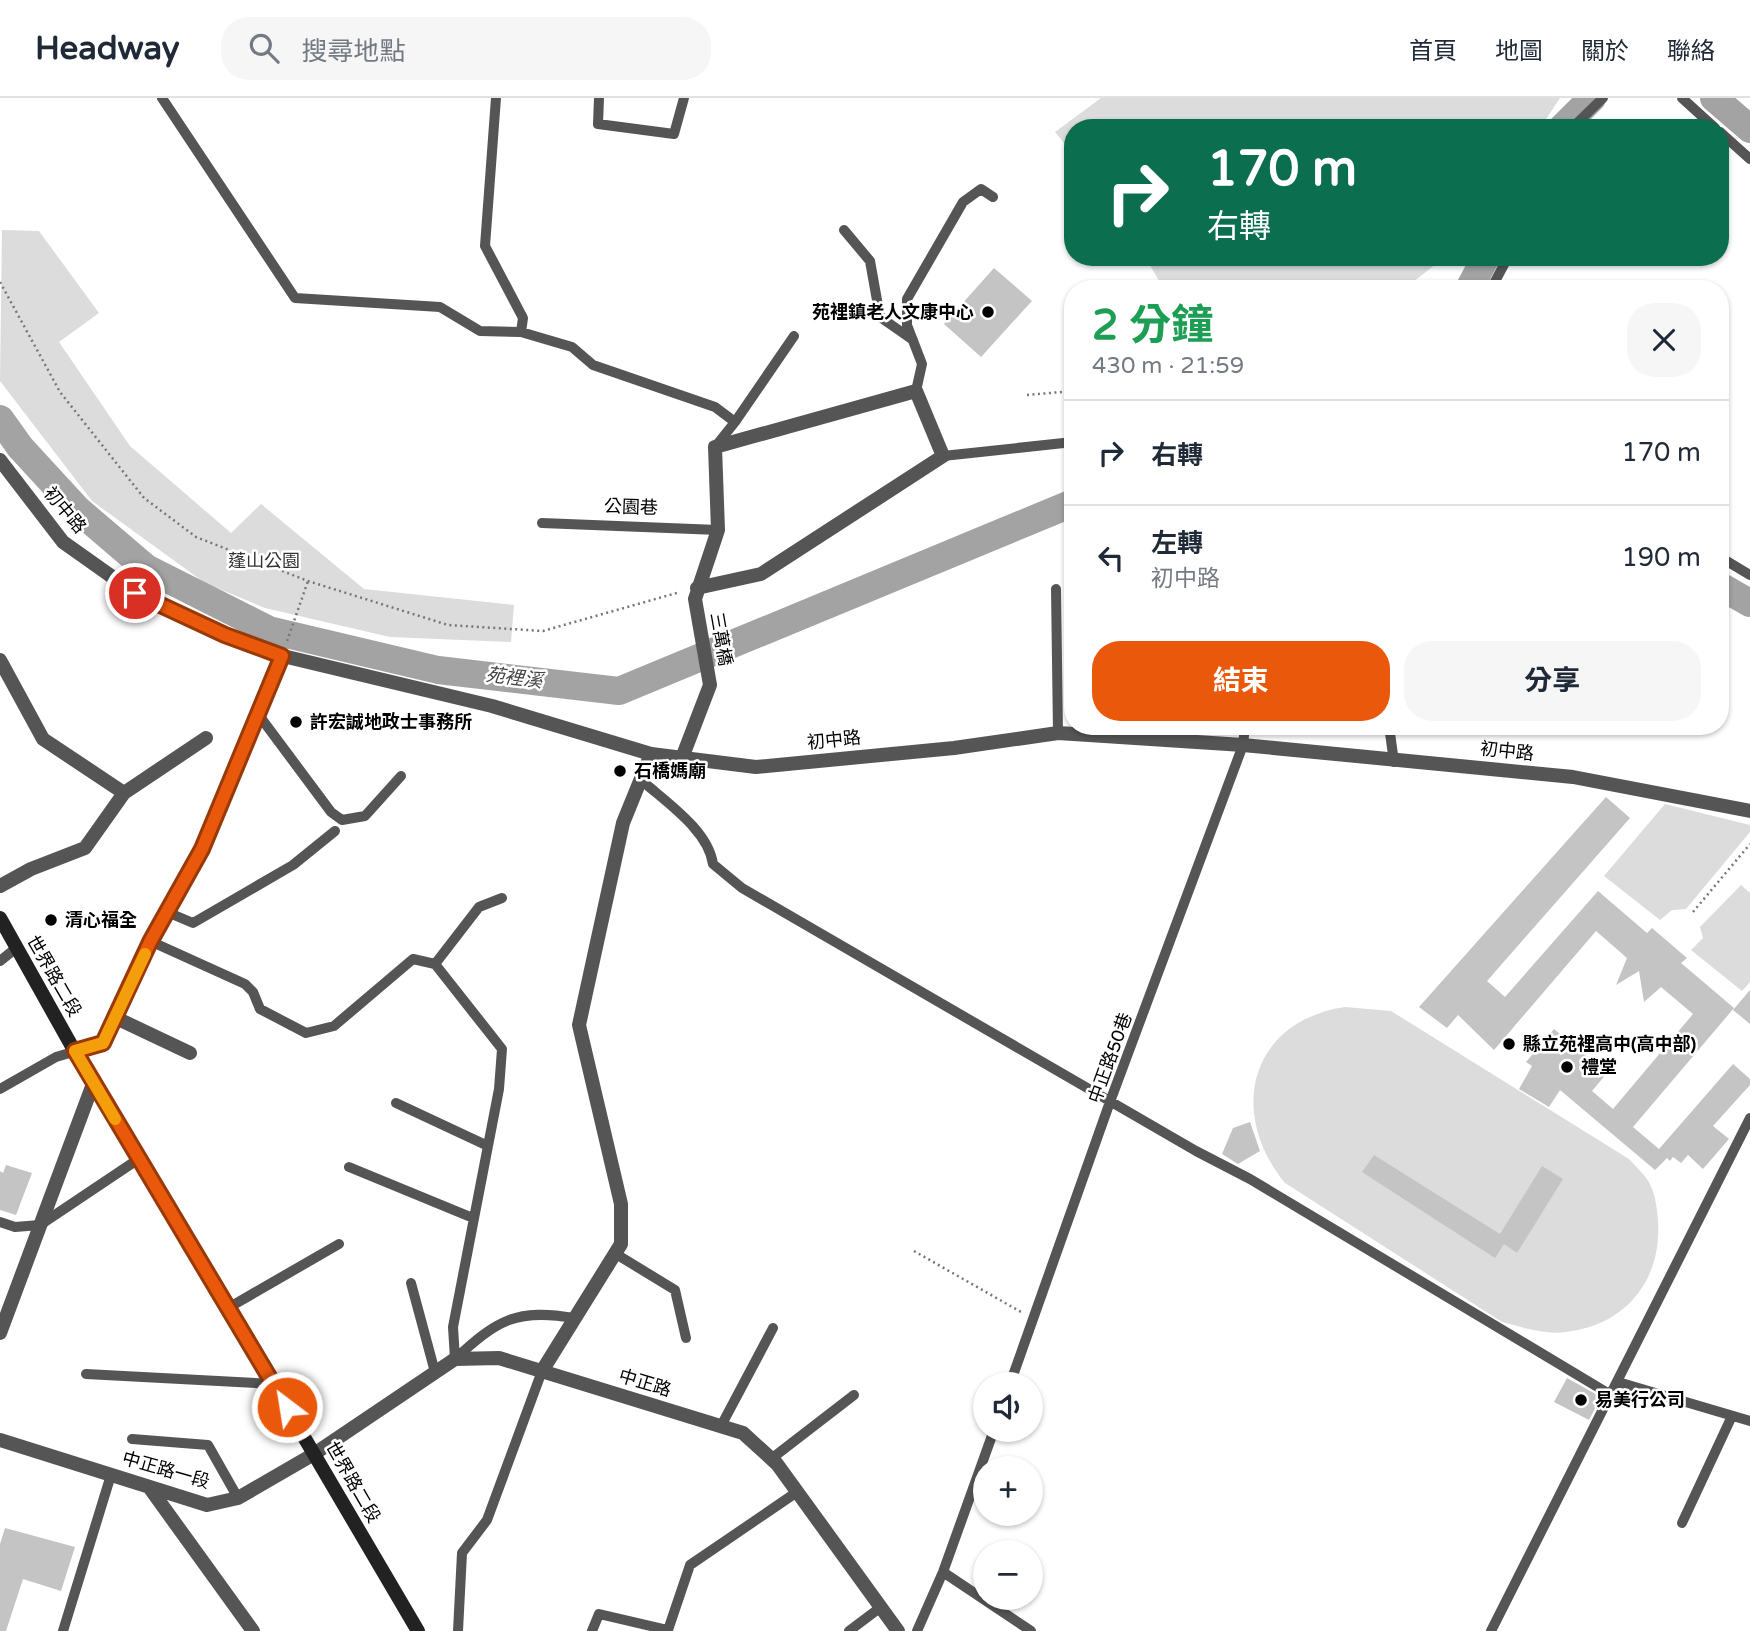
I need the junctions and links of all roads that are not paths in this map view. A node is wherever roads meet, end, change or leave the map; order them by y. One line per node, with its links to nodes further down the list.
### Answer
1 (162, 98): 13 (lane)
2 (496, 98): 13 (lane)
3 (599, 98): 4 (lane)
4 (684, 98)
5 (1603, 98): 7 (lane)
6 (1682, 98): 8 (lane)
7 (1581, 119)
8 (1705, 119)
9 (1729, 140): 10 (lane)
10 (1750, 159)
11 (993, 197): 15 (lane)
12 (844, 230): 15 (lane)
13 (521, 332): 17 (lane)
14 (794, 336): 17 (lane)
15 (913, 340): 16 (lane)
16 (916, 391): 19 (street); 20 (street)
17 (735, 422): 19 (lane)
18 (1064, 443): 20 (lane)
19 (715, 447): 23 (street)
20 (943, 456): 27 (street)
21 (0, 460): 28 (street, 初中路)
22 (542, 523): 23 (lane, 公園巷)
23 (718, 530): 27 (street)
24 (1729, 562): 25 (lane)
25 (1750, 575)
26 (1056, 589): 31 (lane)
27 (696, 594): 39 (street, 三萬橋)
28 (282, 656): 30 (lane); 38 (street, 初中路)
29 (0, 660): 43 (street)
30 (258, 714): 41 (lane); 48 (lane)
31 (1058, 733): 32 (street, 初中路); 39 (street, 初中路)
32 (1064, 733)
33 (1089, 735): 37 (street, 初中路)
34 (1244, 735): 37 (lane, 中正路50巷)
35 (1390, 735): 40 (lane)
36 (206, 738): 43 (street)
37 (1243, 745): 40 (street, 初中路); 59 (lane, 中正路50巷)
38 (651, 754): 39 (street, 初中路); 42 (street)
39 (682, 758)
40 (1394, 762): 44 (street, 初中路)
41 (401, 776)
42 (639, 778): 59 (lane); 69 (street)
43 (124, 793): 46 (street)
44 (1750, 811)
45 (335, 831): 48 (lane)
46 (0, 886)
47 (502, 898): 53 (lane)
48 (167, 912): 50 (lane)
49 (0, 918): 51 (main road, 世界路二段)
50 (150, 942): 53 (lane); 54 (lane)
51 (15, 950): 52 (lane); 55 (main road, 世界路二段)
52 (0, 961)
53 (435, 964): 62 (lane)
54 (116, 1018): 55 (lane); 56 (street)
55 (75, 1051): 57 (main road, 世界路二段); 58 (lane)
56 (190, 1053)
57 (93, 1084): 63 (main road, 世界路二段); 67 (street)
58 (0, 1089)
59 (1111, 1099): 79 (lane, 中正路50巷); 84 (lane)
60 (396, 1103): 62 (lane)
61 (1750, 1118): 81 (lane)
62 (488, 1146): 65 (lane)
63 (140, 1158): 67 (lane); 71 (main road, 世界路二段)
64 (349, 1167): 65 (lane)
65 (473, 1218): 76 (lane)
66 (0, 1222): 67 (lane)
67 (40, 1225): 74 (street)
68 (339, 1244): 71 (lane)
69 (616, 1254): 72 (street); 75 (lane)
70 (411, 1283): 78 (lane)
71 (228, 1308): 82 (main road, 世界路二段)
72 (574, 1318): 76 (lane); 77 (street)
73 (774, 1328): 87 (lane)
74 (0, 1333)
75 (686, 1338)
76 (455, 1359): 77 (street, 中正路); 78 (street)
77 (542, 1371): 87 (street, 中正路); 103 (lane)
78 (435, 1372): 91 (street)
79 (1014, 1372)
80 (86, 1374): 82 (lane)
81 (1618, 1382): 84 (lane); 85 (lane)
82 (273, 1384): 91 (main road, 世界路二段)
83 (854, 1395): 92 (lane)
84 (1611, 1395): 109 (lane)
85 (1732, 1416): 86 (lane); 97 (lane)
86 (1750, 1421)
87 (722, 1426): 92 (street, 中正路)
88 (132, 1439): 96 (lane)
89 (0, 1440): 93 (street, 中正路一段)
90 (990, 1442): 98 (lane)
91 (314, 1454): 96 (street, 中正路一段); 102 (main road, 世界路二段)
92 (771, 1459): 95 (street, 中正路)
93 (111, 1475): 94 (street, 中正路一段); 100 (lane)
94 (149, 1487): 96 (street, 中正路一段); 101 (street)
95 (797, 1492): 99 (street, 中正路); 104 (lane)
96 (238, 1498)
97 (1682, 1523)
98 (943, 1572): 107 (lane); 108 (lane)
99 (881, 1607): 105 (lane); 106 (street, 中正路)
100 (63, 1631)
101 (253, 1631)
102 (418, 1631)
103 (458, 1631)
104 (592, 1631)
105 (849, 1631)
106 (898, 1631)
107 (917, 1631)
108 (1031, 1631)
109 (1491, 1631)

